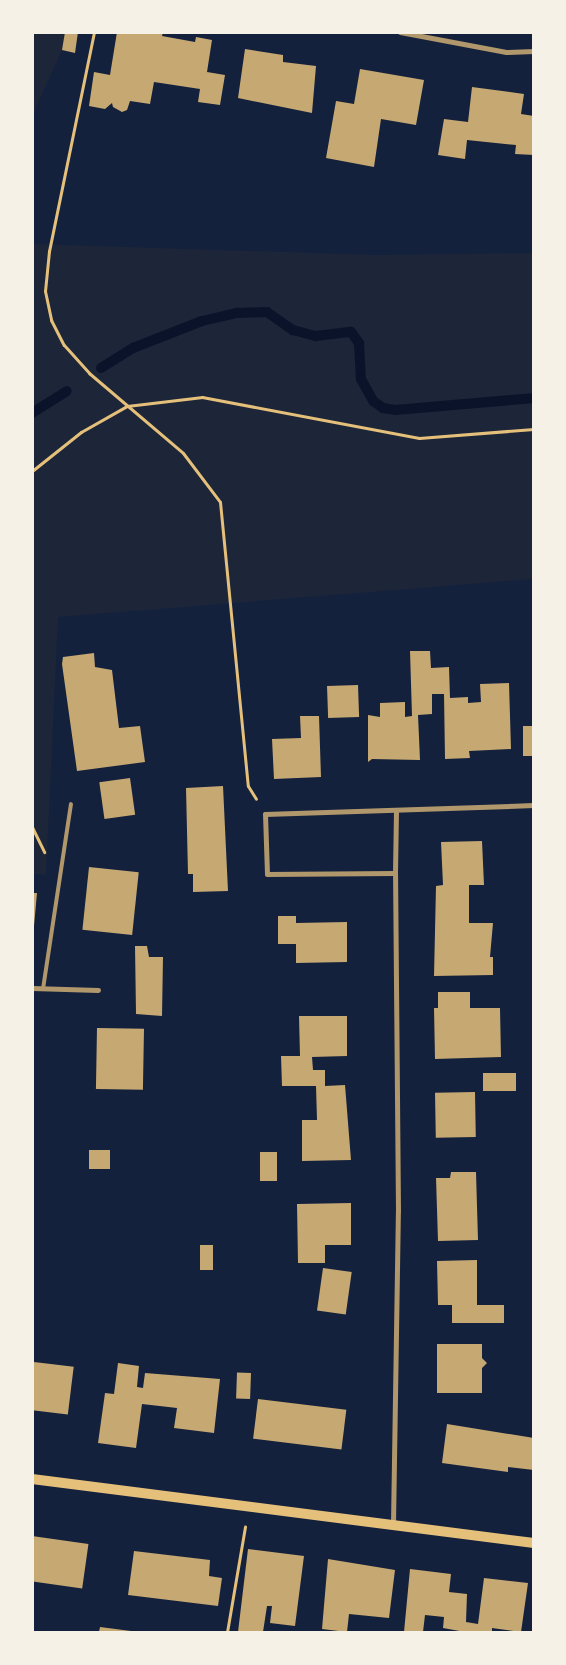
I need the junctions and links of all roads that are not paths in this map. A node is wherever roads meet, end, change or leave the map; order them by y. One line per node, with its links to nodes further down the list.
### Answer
1 (400, 32): 2 (street)
2 (534, 51)
3 (71, 804): 8 (lane)
4 (534, 805): 5 (street)
5 (396, 810): 6 (street); 6 (street)
6 (395, 873): 11 (street)
7 (32, 988): 8 (street)
8 (43, 989): 9 (street)
9 (98, 990)
10 (32, 1479): 11 (main road)
11 (393, 1524): 12 (main road)
12 (534, 1544)

